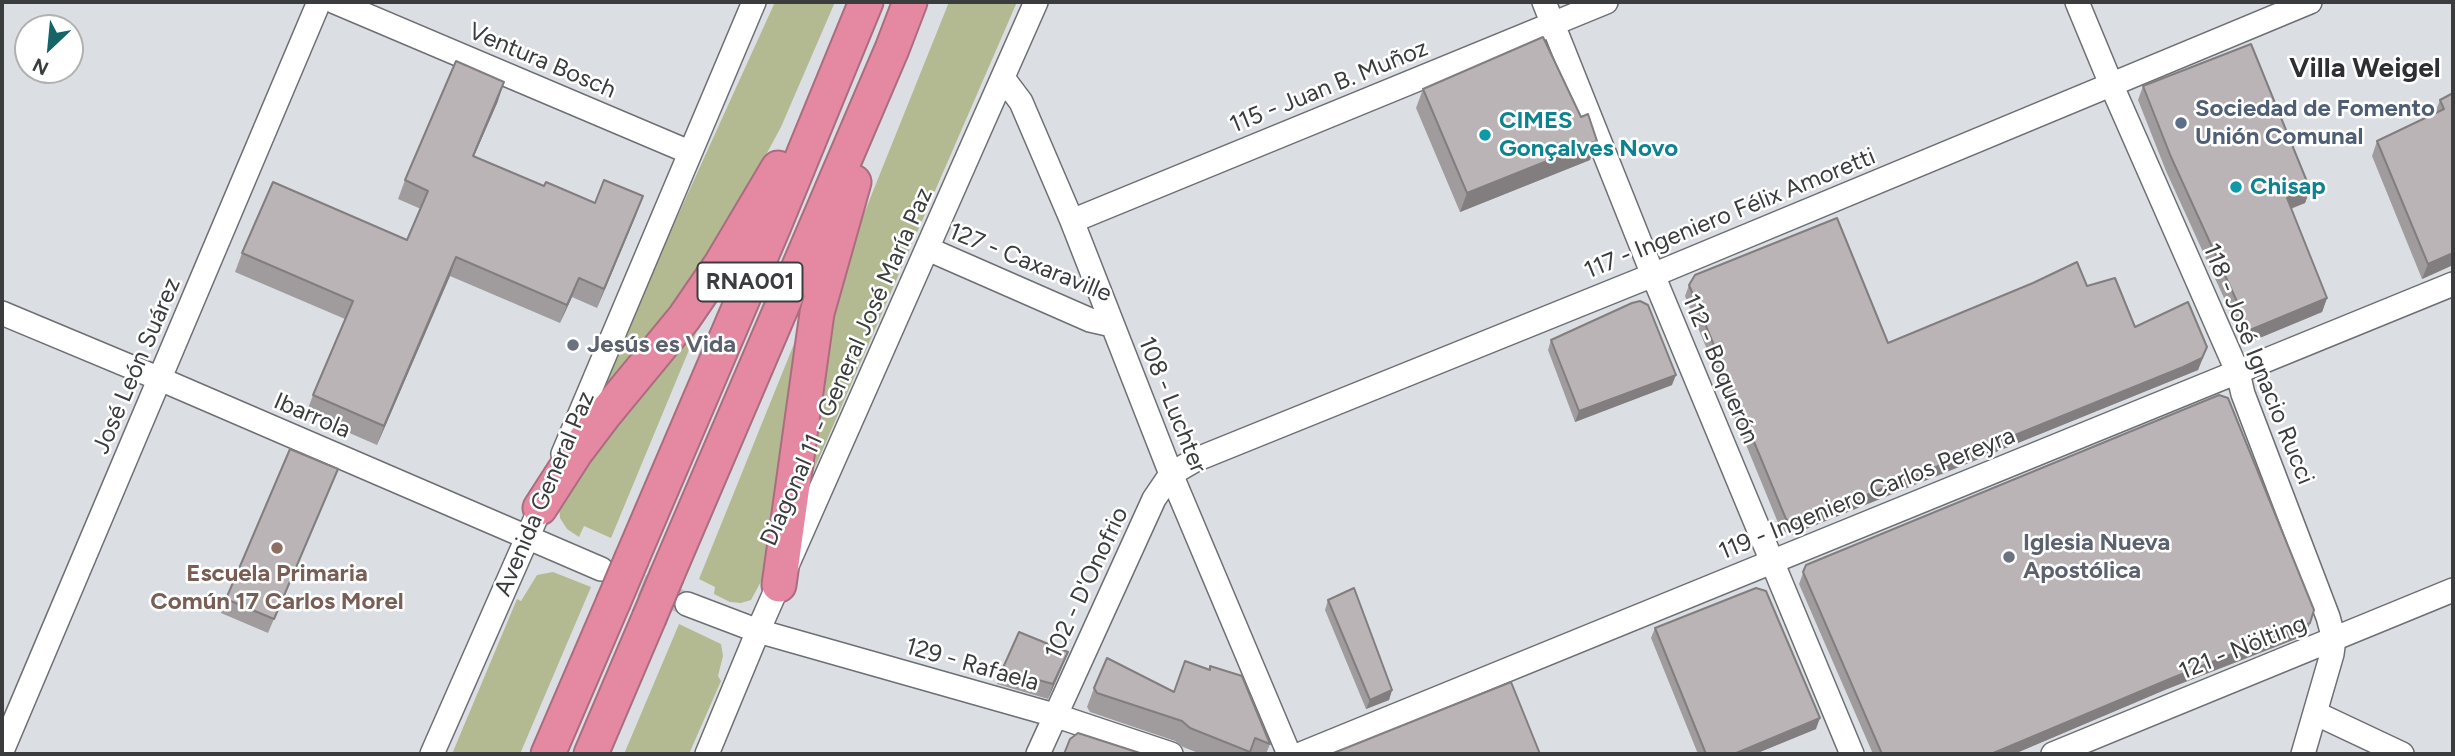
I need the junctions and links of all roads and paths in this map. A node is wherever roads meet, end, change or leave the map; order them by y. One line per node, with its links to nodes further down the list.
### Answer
1 (319, 2): 23 (street, José León Suárez)
2 (335, 2): 15 (street, Ventura Bosch)
3 (754, 2): 15 (street, Avenida General Paz)
4 (1036, 2): 13 (street, Diagonal 11 - General José María Paz)
5 (1544, 2): 11 (street, 112 - Boquerón)
6 (1606, 2): 11 (street, 115 - Juan B. Muñoz)
7 (2077, 2): 14 (street, 118 - José Ignacio Rucci)
8 (2310, 2): 14 (street, 117 - Ingeniero Félix Amoretti)
9 (866, 4): 25 (highway); 37 (highway, RNA001, bridge)
10 (910, 7): 12 (highway, RNA001)
11 (1553, 23): 16 (street, 115 - Juan B. Muñoz); 18 (street, 112 - Boquerón)
12 (892, 49): 28 (highway); 38 (highway, RNA001, bridge)
13 (1003, 78): 16 (street, 108 - Luchter); 17 (street, Diagonal 11 - General José María Paz)
14 (2111, 84): 18 (street, 117 - Ingeniero Félix Amoretti); 22 (street, 118 - José Ignacio Rucci)
15 (689, 152): 25 (street, Avenida General Paz)
16 (1072, 221): 21 (street, 108 - Luchter)
17 (928, 249): 21 (street, 127 - Caxaraville); 28 (street, Diagonal 11 - General José María Paz)
18 (1653, 275): 24 (street, 117 - Ingeniero Félix Amoretti); 26 (street, 112 - Boquerón)
19 (2453, 284): 22 (street, 119 - Ingeniero Carlos Pereyra)
20 (2, 313): 23 (street, Ibarrola)
21 (1112, 325): 24 (street, 108 - Luchter)
22 (2238, 373): 26 (street, 119 - Ingeniero Carlos Pereyra); 32 (street, 118 - José Ignacio Rucci)
23 (160, 379): 25 (street, Ibarrola); 35 (street, José León Suárez)
24 (1171, 474): 34 (street, 102 - D'Onofrio); 42 (street, 108 - Luchter)
25 (534, 523): 27 (street, Ibarrola); 36 (street, Avenida General Paz)
26 (1772, 561): 43 (street, 119 - Ingeniero Carlos Pereyra); 44 (street, 112 - Boquerón)
27 (601, 569)
28 (779, 585): 31 (street, Diagonal 11 - General José María Paz)
29 (2453, 590): 32 (street, 121 - Nölting)
30 (687, 604): 31 (street)
31 (758, 631): 34 (street, 129 - Rafaela); 39 (street, Diagonal 11 - General José María Paz)
32 (2334, 639): 33 (street); 45 (street, 121 - Nölting)
33 (2315, 713): 46 (street); 47 (street)
34 (1054, 715): 40 (street, 102 - D'Onofrio); 41 (street, 129 - Rafaela)
35 (2, 751)
36 (432, 754)
37 (548, 754)
38 (591, 754)
39 (707, 754)
40 (1038, 754)
41 (1171, 754)
42 (1289, 754)
43 (1301, 754)
44 (1852, 754)
45 (2053, 754)
46 (2303, 754)
47 (2402, 754)

